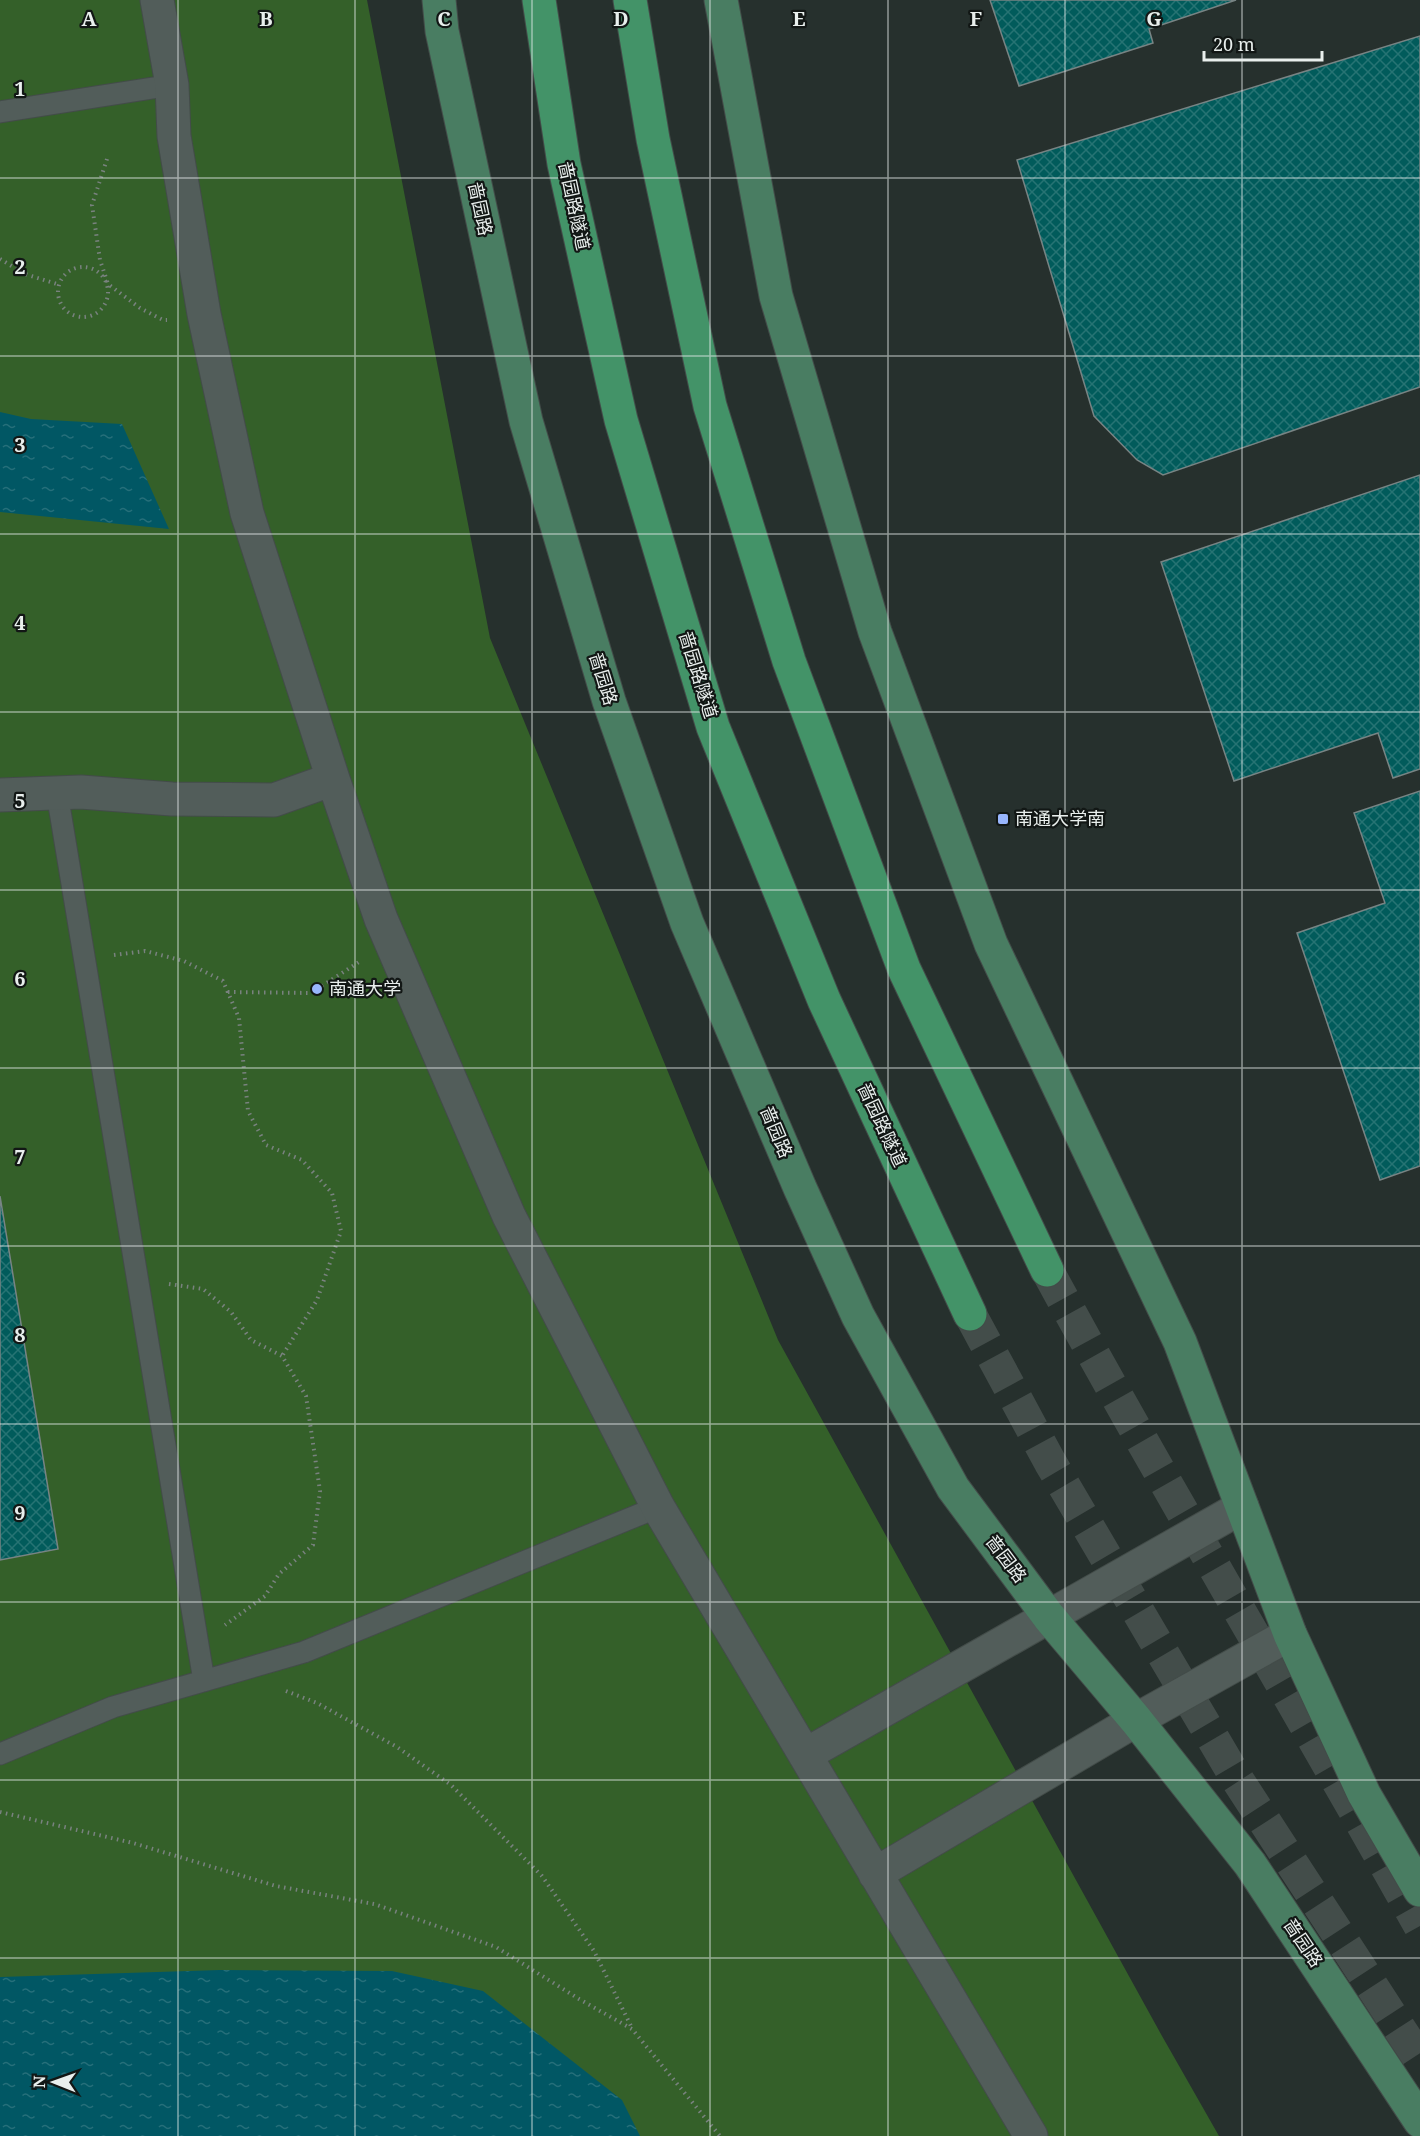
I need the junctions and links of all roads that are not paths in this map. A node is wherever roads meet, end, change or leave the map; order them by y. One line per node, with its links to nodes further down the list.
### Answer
1 (157, 0): 6 (street)
2 (439, 0): 15 (main road, 啬园路)
3 (539, 0): 12 (highway, 啬园路隧道)
4 (630, 0): 11 (highway)
5 (721, 0): 14 (main road)
6 (172, 85): 7 (lane); 8 (street)
7 (0, 112)
8 (333, 779): 9 (street); 13 (street)
9 (57, 793): 10 (street); 17 (lane)
10 (0, 795)
11 (1047, 1270)
12 (970, 1314)
13 (658, 1507): 17 (lane); 20 (street)
14 (1242, 1507): 15 (street); 16 (main road)
15 (1050, 1617): 18 (main road, 啬园路); 20 (street)
16 (1290, 1634): 18 (street); 22 (main road)
17 (204, 1681): 19 (lane)
18 (1136, 1720): 21 (street); 23 (main road, 啬园路)
19 (0, 1754)
20 (805, 1755): 21 (street)
21 (875, 1874): 24 (street)
22 (1420, 1890)
23 (1420, 2121)
24 (1031, 2136)

